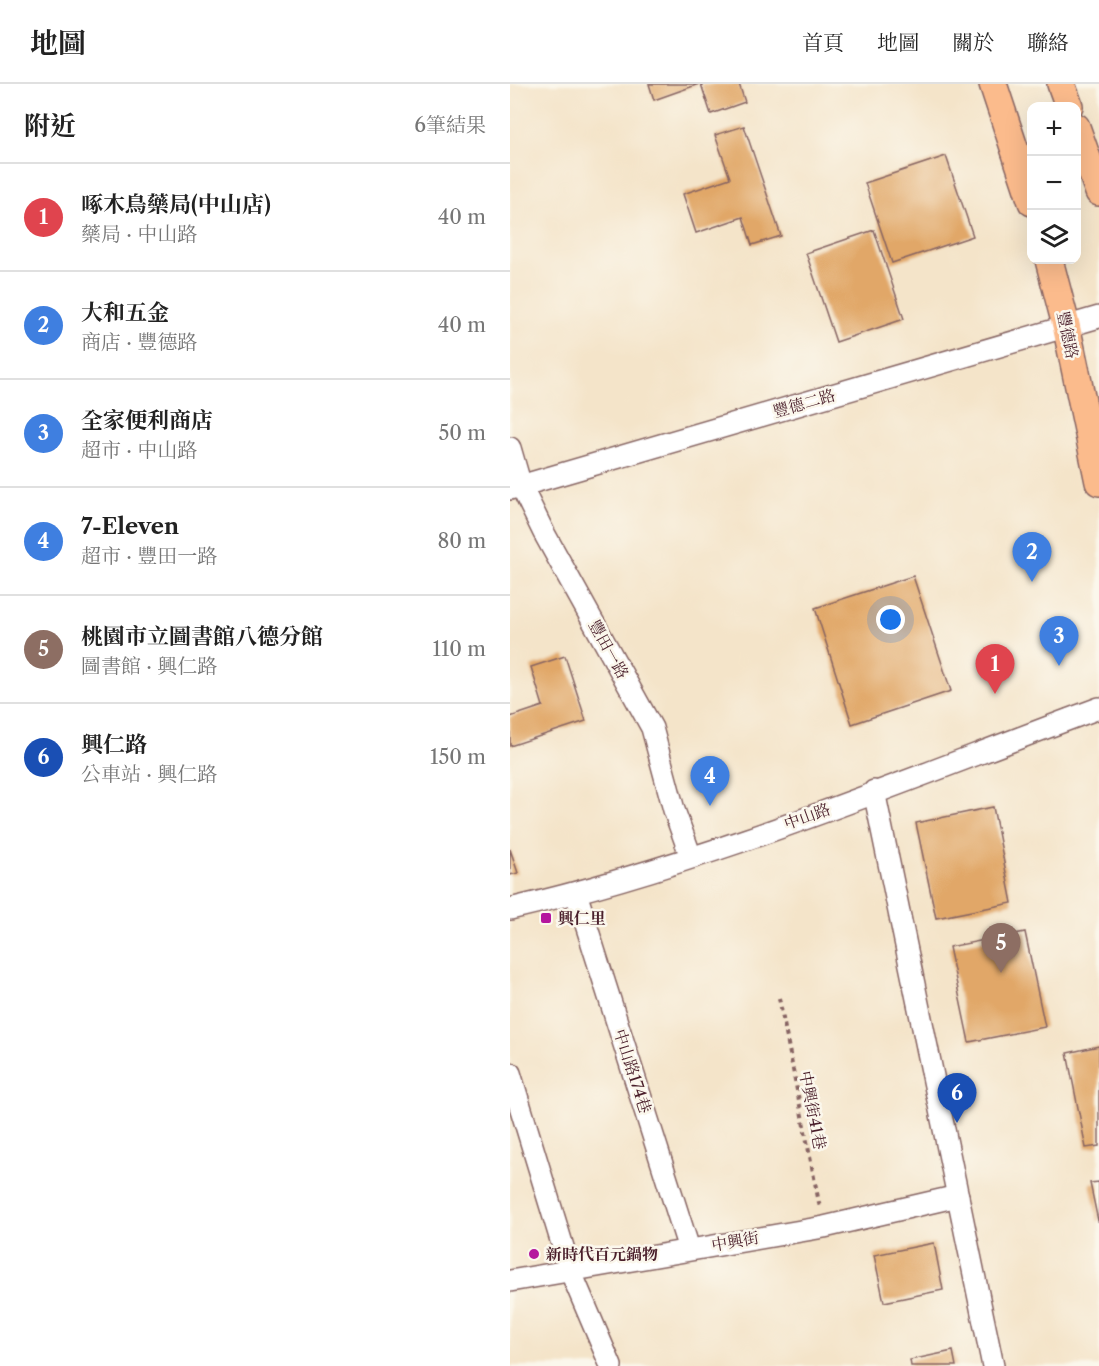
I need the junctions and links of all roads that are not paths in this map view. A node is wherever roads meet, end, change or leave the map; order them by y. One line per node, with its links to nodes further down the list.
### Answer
1 (993, 84): 5 (main road)
2 (1061, 84): 3 (main road)
3 (1068, 102)
4 (1081, 139): 6 (main road)
5 (1027, 187)
6 (1099, 192)
7 (1050, 264): 9 (main road, 豐德路)
8 (1099, 317): 9 (street, 豐德二路)
9 (1066, 325): 11 (main road, 豐德路); 12 (street, 豐德二路)
10 (510, 447): 12 (street, 豐田一路)
11 (1099, 482)
12 (515, 487): 15 (street, 豐田一路)
13 (1099, 708): 14 (street, 中山路)
14 (874, 791): 15 (street, 中山路); 19 (street)
15 (691, 857): 16 (street, 中山路)
16 (576, 893): 17 (street, 中山路); 20 (street, 中山路174巷)
17 (510, 909)
18 (510, 1073): 21 (street)
19 (958, 1196): 20 (street, 中興街); 24 (street)
20 (689, 1249): 21 (street, 中興街)
21 (570, 1270): 22 (street, 中興街); 23 (street)
22 (510, 1281)
23 (611, 1366)
24 (993, 1366)

